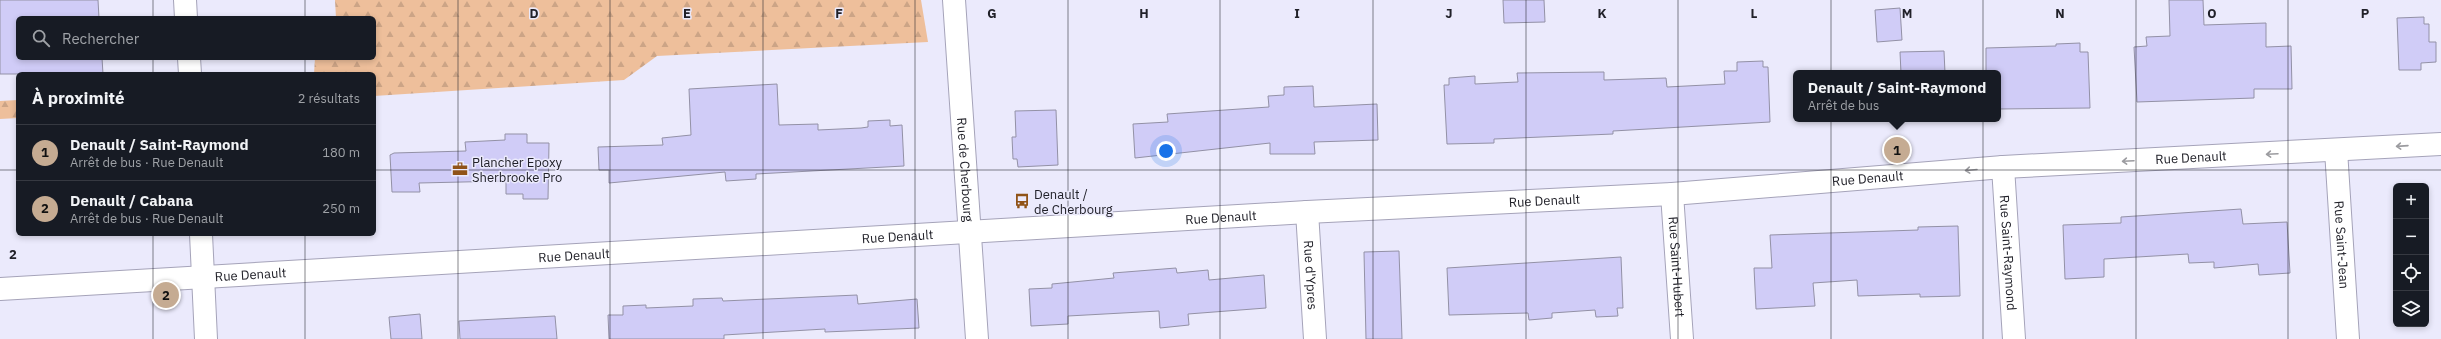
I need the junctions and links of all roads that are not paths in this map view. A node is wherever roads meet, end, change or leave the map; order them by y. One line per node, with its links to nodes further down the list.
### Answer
1 (185, 0): 3 (street)
2 (954, 0): 11 (street, Rue de Cherbourg)
3 (186, 16)
4 (189, 60): 5 (street)
5 (190, 72)
6 (2441, 144): 7 (street, Rue Denault, one-way to 7)
7 (2336, 150): 8 (street, Rue Denault, one-way to 8); 20 (street, Rue Saint-Jean)
8 (2003, 167): 9 (street, Rue Denault, one-way to 9); 19 (street, Rue Saint-Raymond)
9 (1672, 194): 10 (street, Rue Denault); 18 (street, Rue Saint-Hubert)
10 (1307, 212): 11 (street, Rue Denault); 17 (street, Rue d'Ypres)
11 (972, 233): 13 (street, Rue Denault); 16 (street, Rue de Cherbourg)
12 (200, 236): 13 (street)
13 (203, 278): 14 (street, Rue Denault); 15 (street)
14 (0, 289)
15 (206, 339)
16 (977, 339)
17 (1315, 339)
18 (1682, 339)
19 (2014, 339)
20 (2348, 339)

